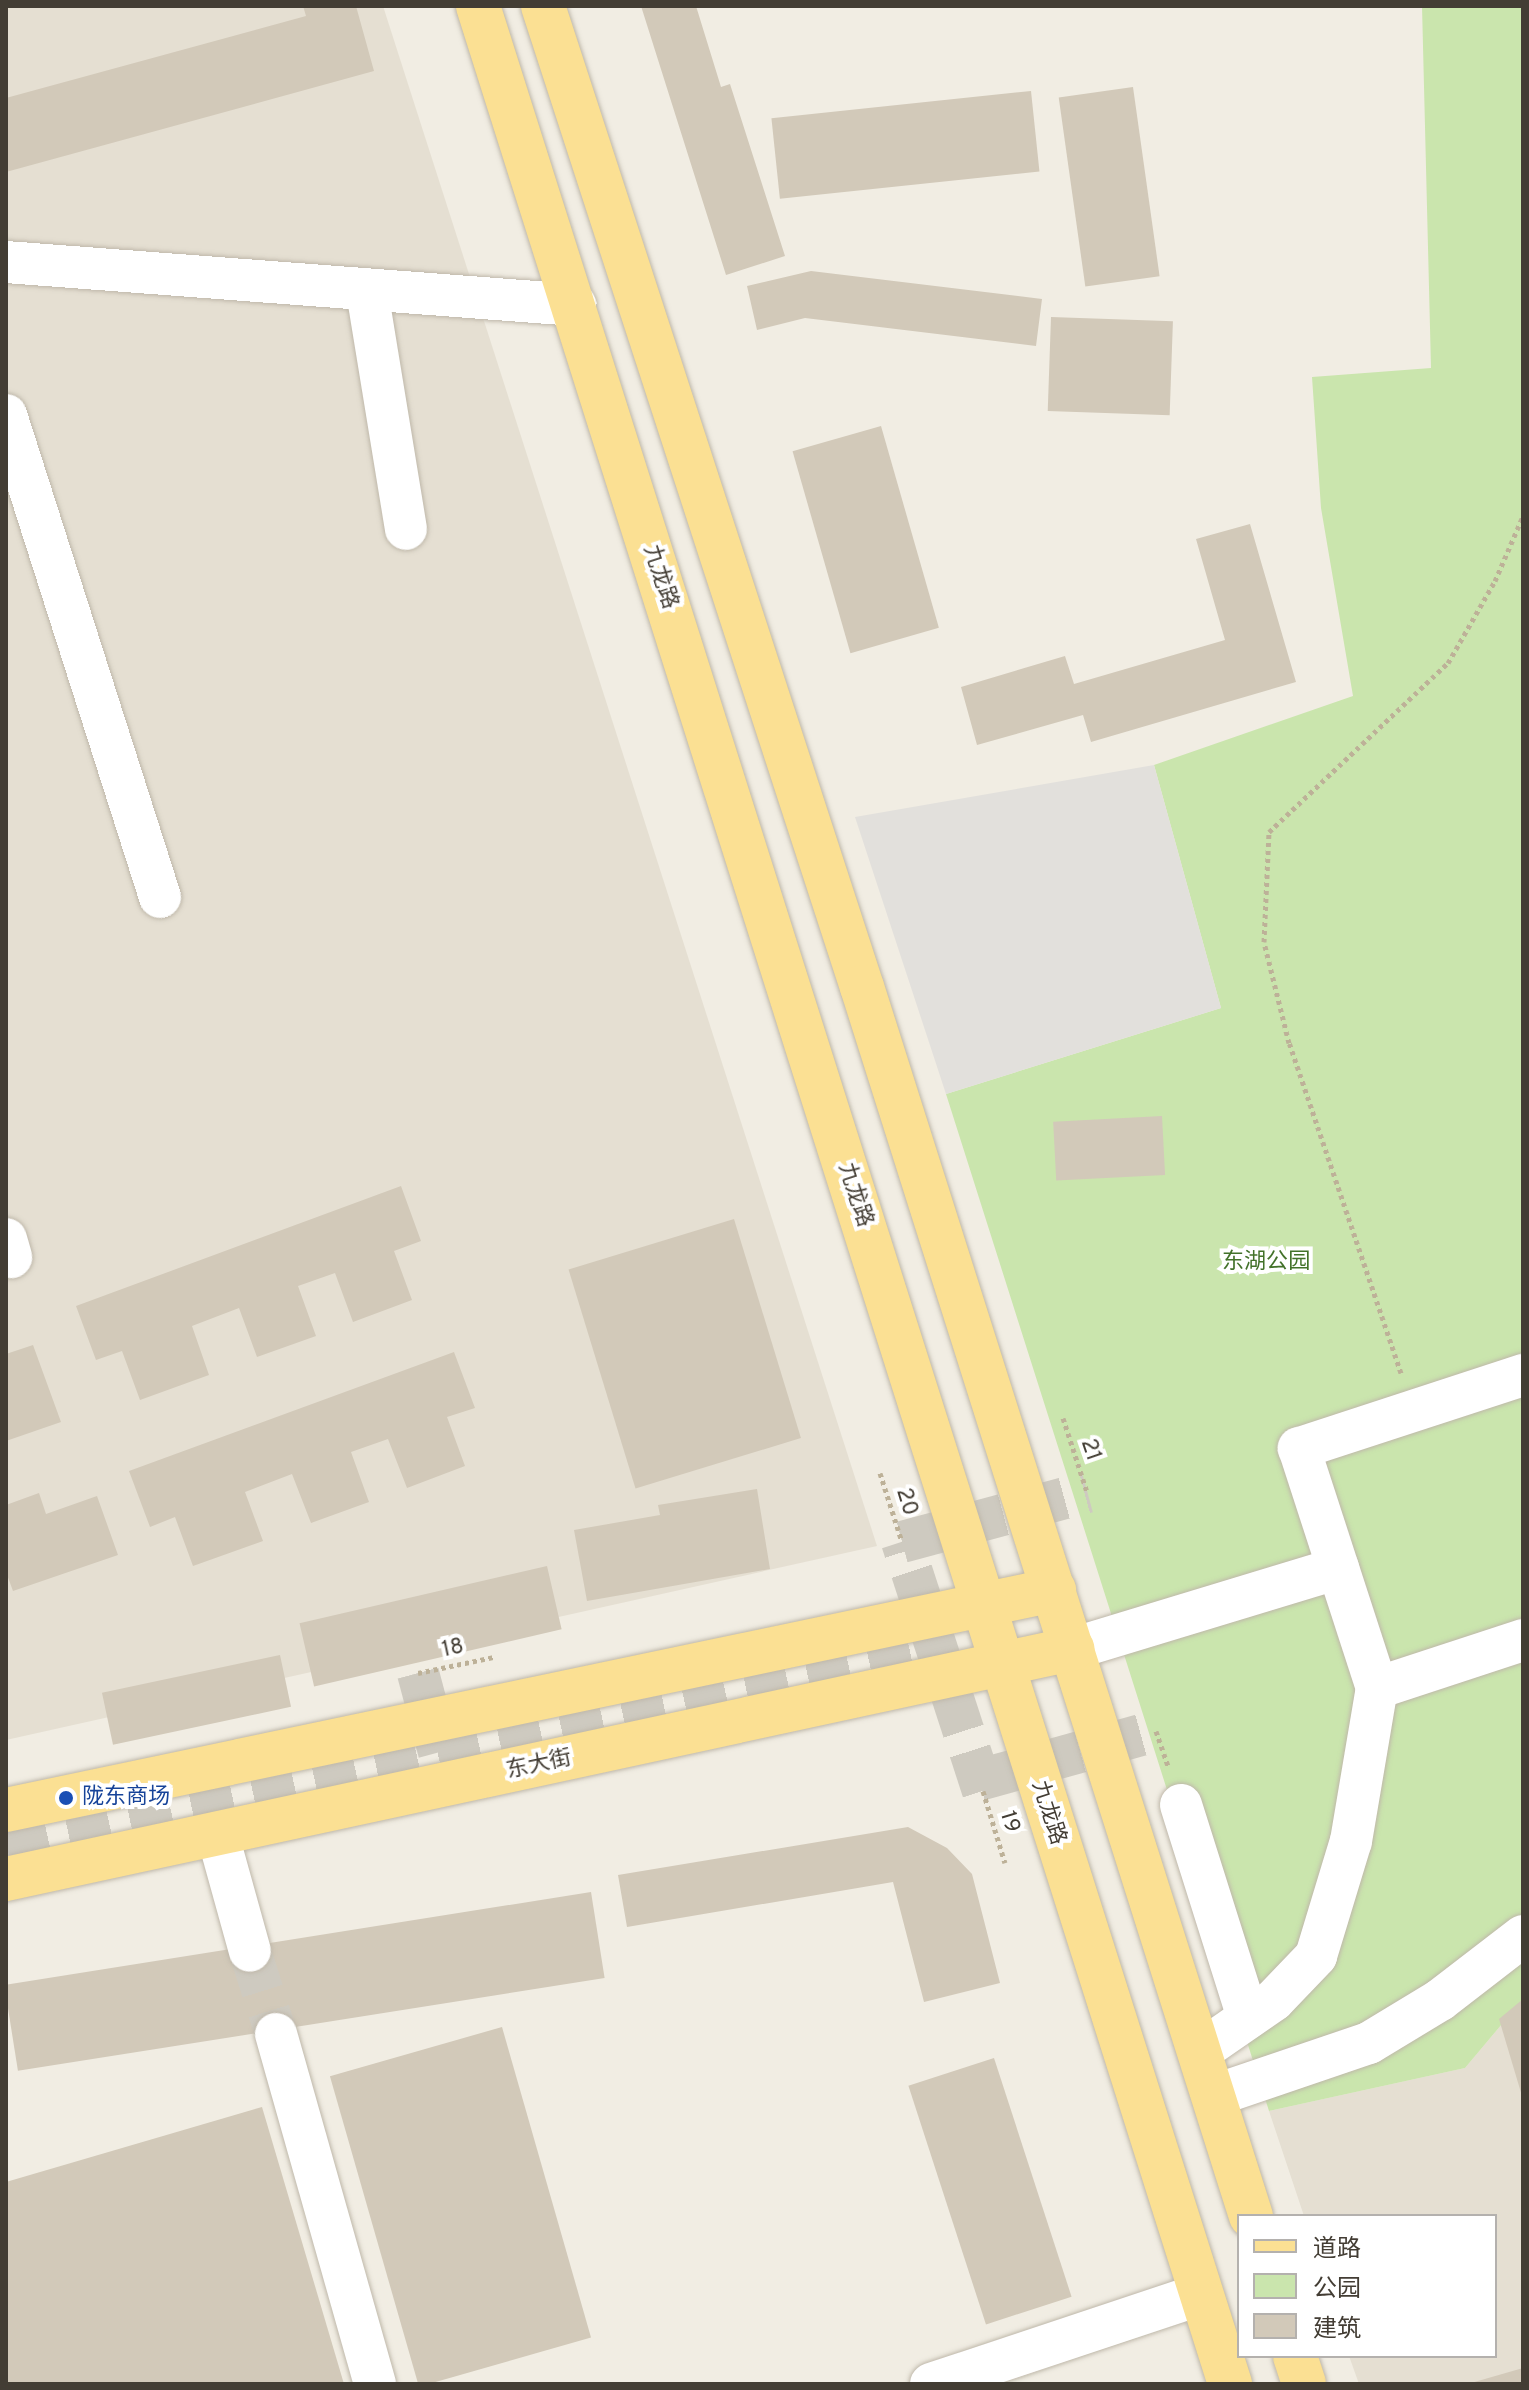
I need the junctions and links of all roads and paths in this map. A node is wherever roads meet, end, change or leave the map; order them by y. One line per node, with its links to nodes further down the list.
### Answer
1 (478, 6): 5 (main road, 九龙路)
2 (543, 6): 17 (main road)
3 (6, 262): 4 (street)
4 (367, 291): 5 (street); 8 (street)
5 (575, 305): 18 (main road, 九龙路)
6 (6, 415): 9 (street)
7 (1523, 516): 11 (path)
8 (406, 529)
9 (160, 897)
10 (1523, 1375): 11 (street)
11 (1414, 1411): 16 (street)
12 (1063, 1418): 14 (path, 21)
13 (880, 1473): 15 (path, 20)
14 (1087, 1492)
15 (902, 1542)
16 (1338, 1568): 20 (street); 24 (street)
17 (1054, 1590): 18 (main road); 20 (main road)
18 (983, 1605): 22 (main road, 九龙路); 27 (main road)
19 (1523, 1640): 24 (street)
20 (1072, 1649): 22 (main road, 东大街); 35 (main road)
21 (494, 1657): 23 (path, 18)
22 (1001, 1665): 28 (main road, 东大街); 38 (main road, 九龙路)
23 (418, 1673)
24 (1377, 1688): 33 (street)
25 (983, 1791): 29 (path, 19)
26 (1181, 1805): 33 (street)
27 (6, 1810)
28 (218, 1836): 30 (main road, 东大街); 32 (street)
29 (1005, 1863)
30 (6, 1879)
31 (1523, 1936): 36 (street)
32 (250, 1951)
33 (1248, 2018): 35 (street)
34 (276, 2034): 40 (street)
35 (1199, 2052): 36 (main road)
36 (1213, 2096): 37 (main road)
37 (1250, 2214)
38 (1201, 2294): 41 (street); 42 (main road, 九龙路)
39 (1296, 2358): 43 (main road)
40 (375, 2384)
41 (931, 2384)
42 (1230, 2384)
43 (1304, 2384)

